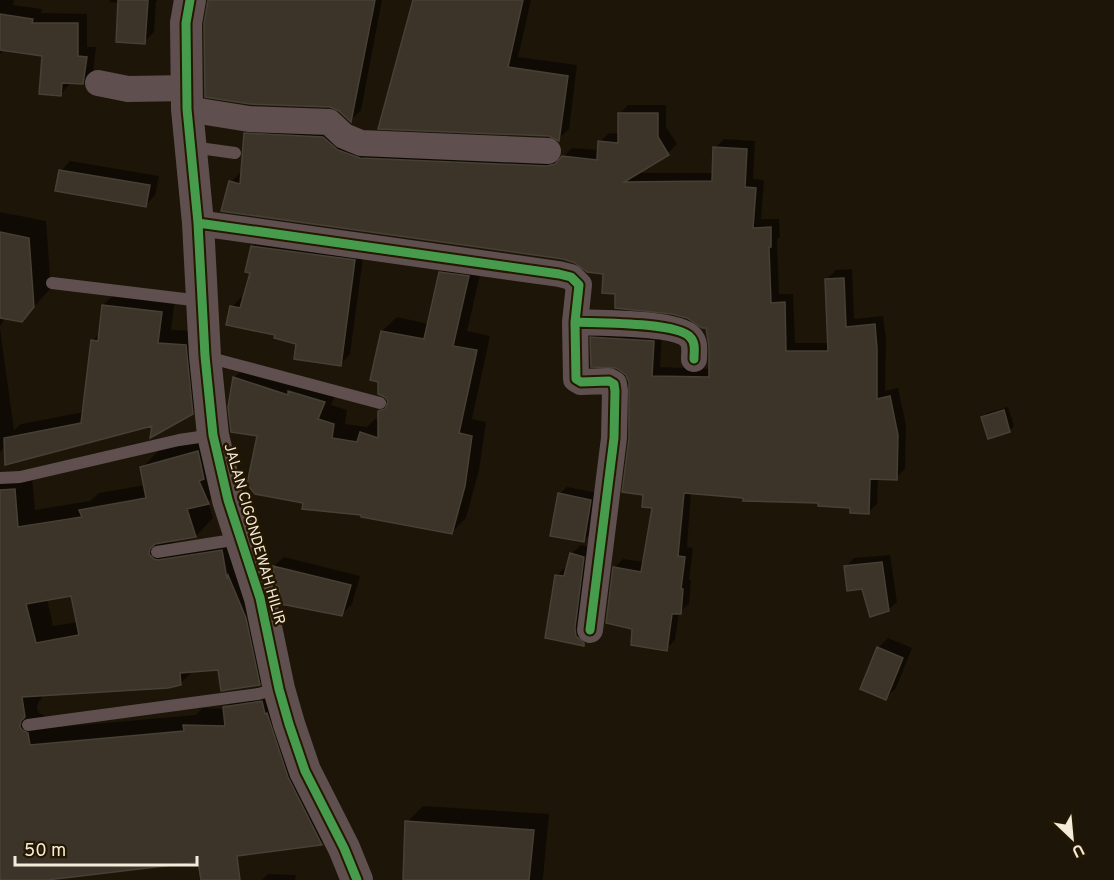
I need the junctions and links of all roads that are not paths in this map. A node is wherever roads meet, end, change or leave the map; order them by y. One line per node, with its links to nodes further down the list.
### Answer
1 (190, 0): 3 (street, JALAN CIGONDEWAH HILIR)
2 (98, 83): 3 (street)
3 (187, 98): 4 (street, JALAN CIGONDEWAH HILIR); 5 (street)
4 (189, 147): 6 (lane); 7 (street, JALAN CIGONDEWAH HILIR)
5 (548, 151)
6 (235, 153)
7 (198, 223): 9 (street, JALAN CIGONDEWAH HILIR); 10 (street)
8 (52, 283): 9 (lane)
9 (201, 301): 11 (street, JALAN CIGONDEWAH HILIR)
10 (575, 322): 12 (street); 18 (street)
11 (205, 356): 13 (lane); 14 (street, JALAN CIGONDEWAH HILIR)
12 (694, 359)
13 (380, 403)
14 (213, 435): 15 (lane); 16 (street, JALAN CIGONDEWAH HILIR)
15 (0, 478)
16 (241, 539): 17 (lane); 19 (street, JALAN CIGONDEWAH HILIR)
17 (157, 552)
18 (590, 630)
19 (279, 689): 20 (lane); 21 (street, JALAN CIGONDEWAH HILIR)
20 (28, 725)
21 (357, 880)

